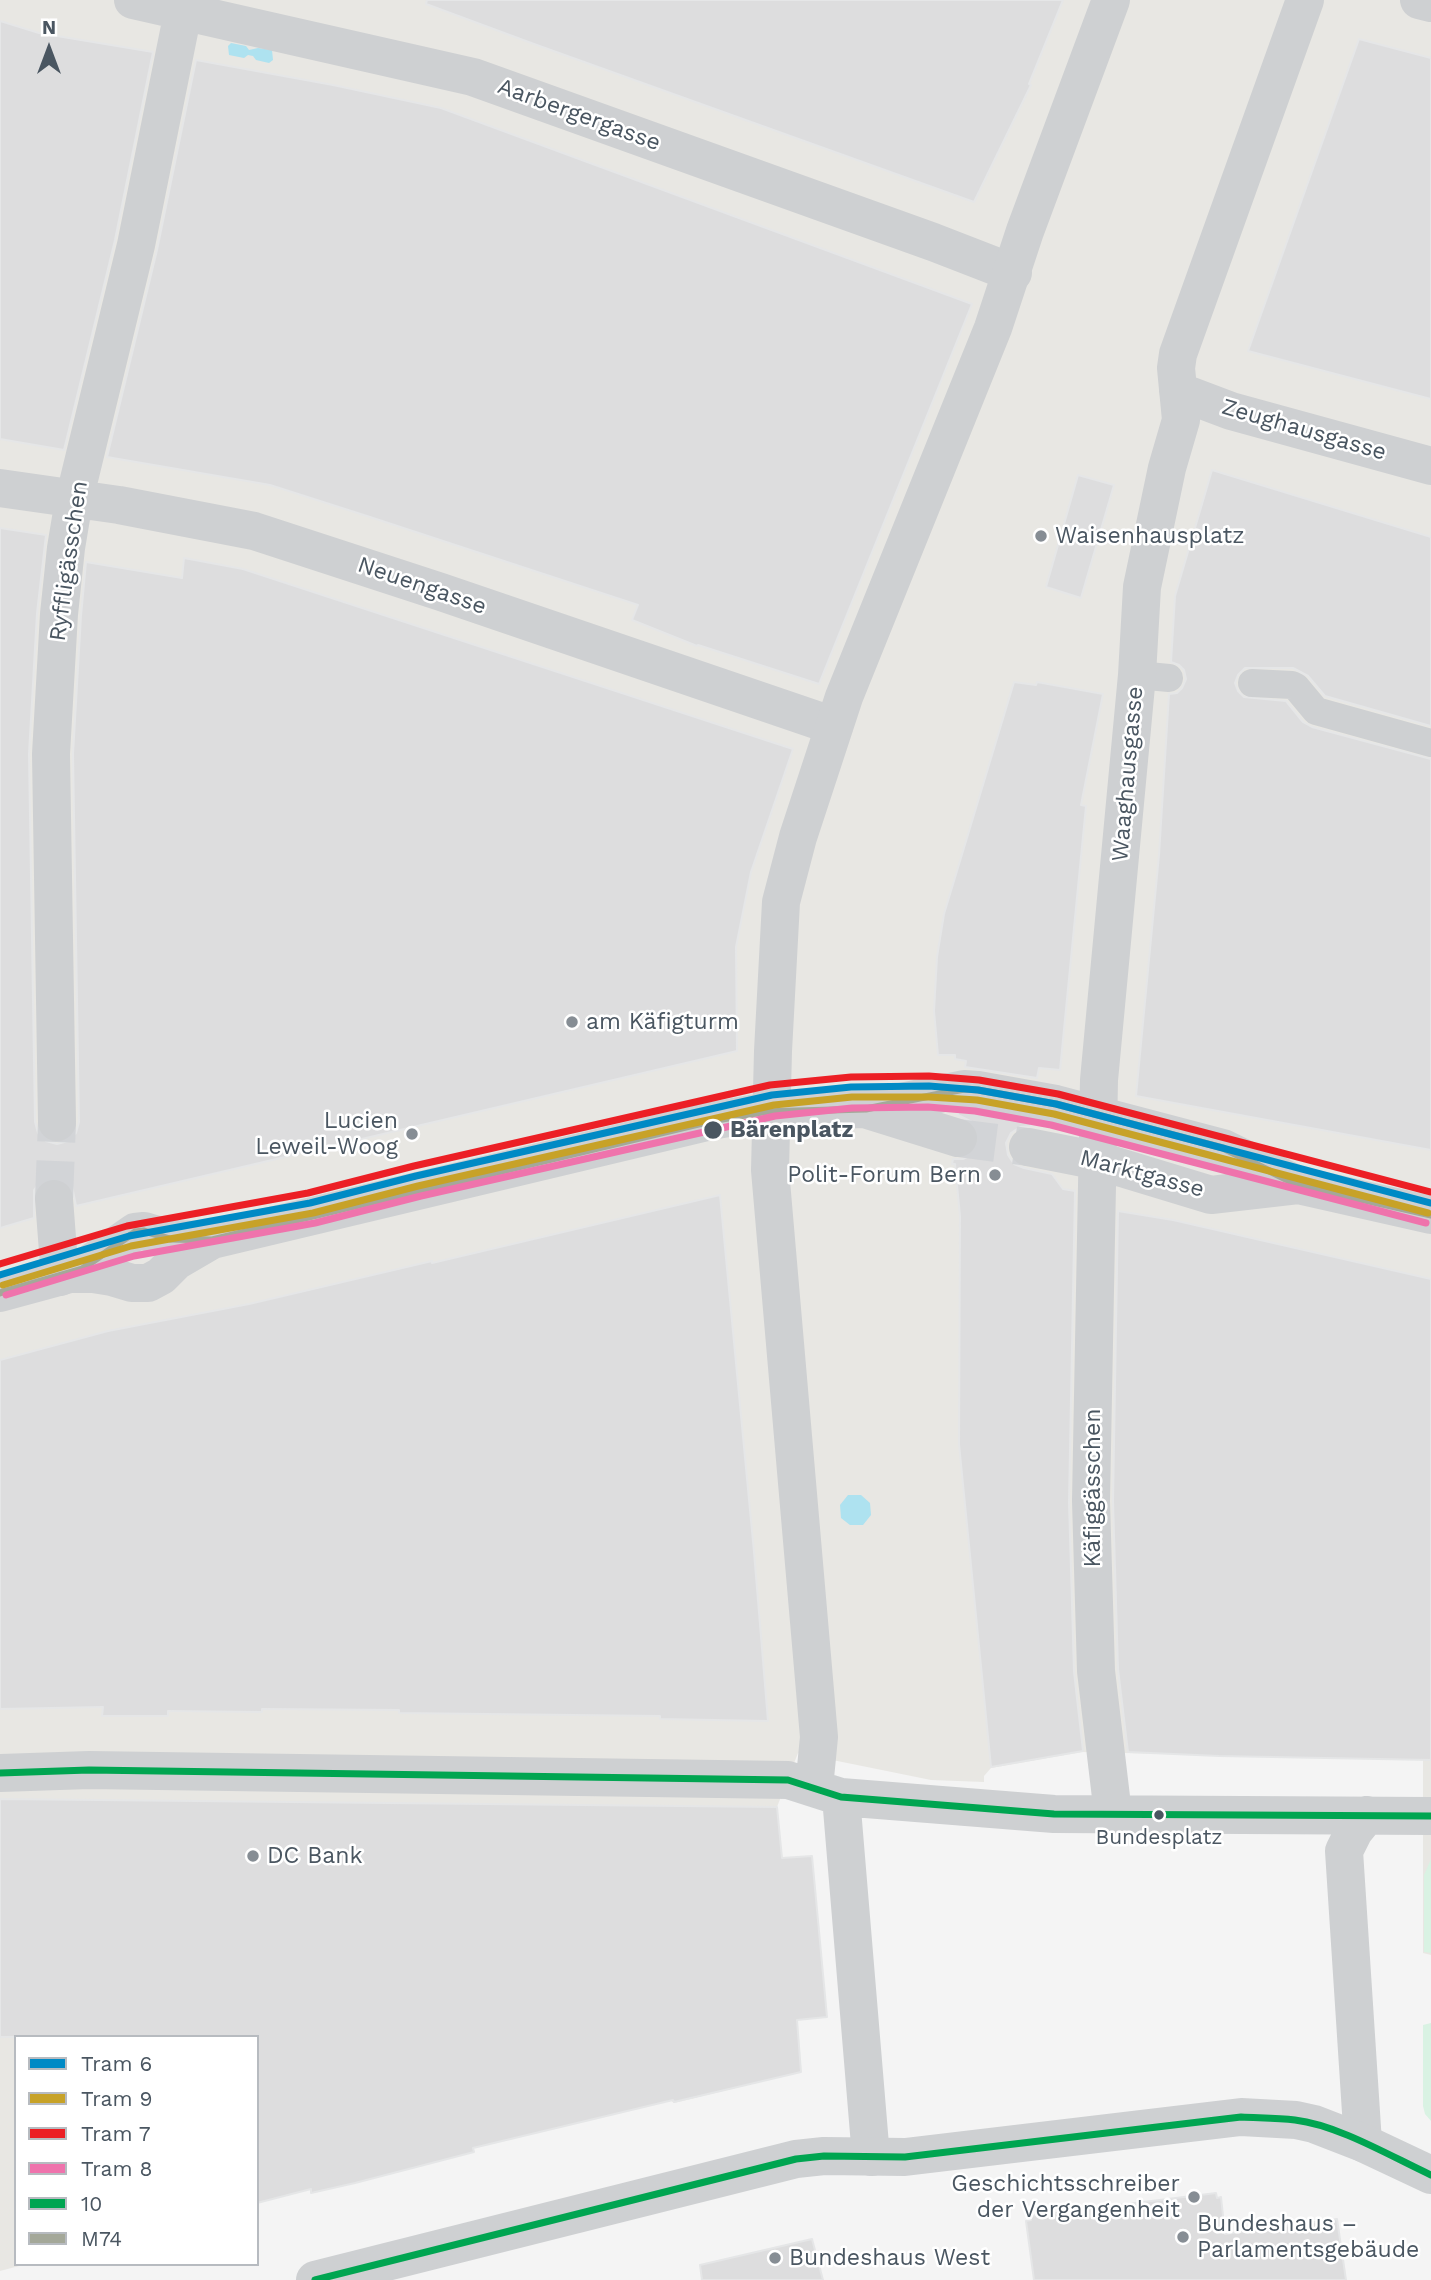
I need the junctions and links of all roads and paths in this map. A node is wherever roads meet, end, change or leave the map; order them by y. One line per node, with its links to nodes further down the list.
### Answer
1 (133, 0): 6 (street, Aarbergergasse)
2 (1111, 0): 7 (street)
3 (1305, 0): 8 (street)
4 (1419, 0): 5 (street)
5 (1431, 3)
6 (183, 12): 7 (street, Aarbergergasse); 11 (street, Ryffligässchen)
7 (1013, 273): 13 (street)
8 (1178, 391): 9 (street, Zeughausgasse); 17 (street, Waaghausgasse)
9 (1431, 466)
10 (0, 488): 11 (street, Neuengasse)
11 (74, 500): 13 (street, Neuengasse); 18 (street, Ryffligässchen)
12 (1252, 683): 14 (lane)
13 (834, 726): 16 (street)
14 (1431, 743)
15 (866, 1109): 16 (street); 17 (street, Marktgasse); 19 (street)
16 (772, 1112): 25 (street); 28 (street)
17 (1099, 1114): 21 (street, Waaghausgasse); 22 (street, Marktgasse)
18 (57, 1122)
19 (958, 1138)
20 (1028, 1147): 21 (street, Marktgasse)
21 (1099, 1161): 22 (street, Marktgasse); 29 (street, Käfiggässchen)
22 (1298, 1185): 24 (street, Marktgasse)
23 (54, 1199): 25 (street)
24 (1431, 1215)
25 (65, 1275): 26 (street)
26 (0, 1293)
27 (0, 1773): 28 (street)
28 (827, 1792): 29 (street); 33 (street)
29 (1112, 1814): 30 (street)
30 (1367, 1815): 31 (street); 32 (street)
31 (1431, 1816)
32 (1363, 2143): 33 (street); 34 (street)
33 (871, 2158): 35 (street)
34 (1431, 2175)
35 (315, 2280)

